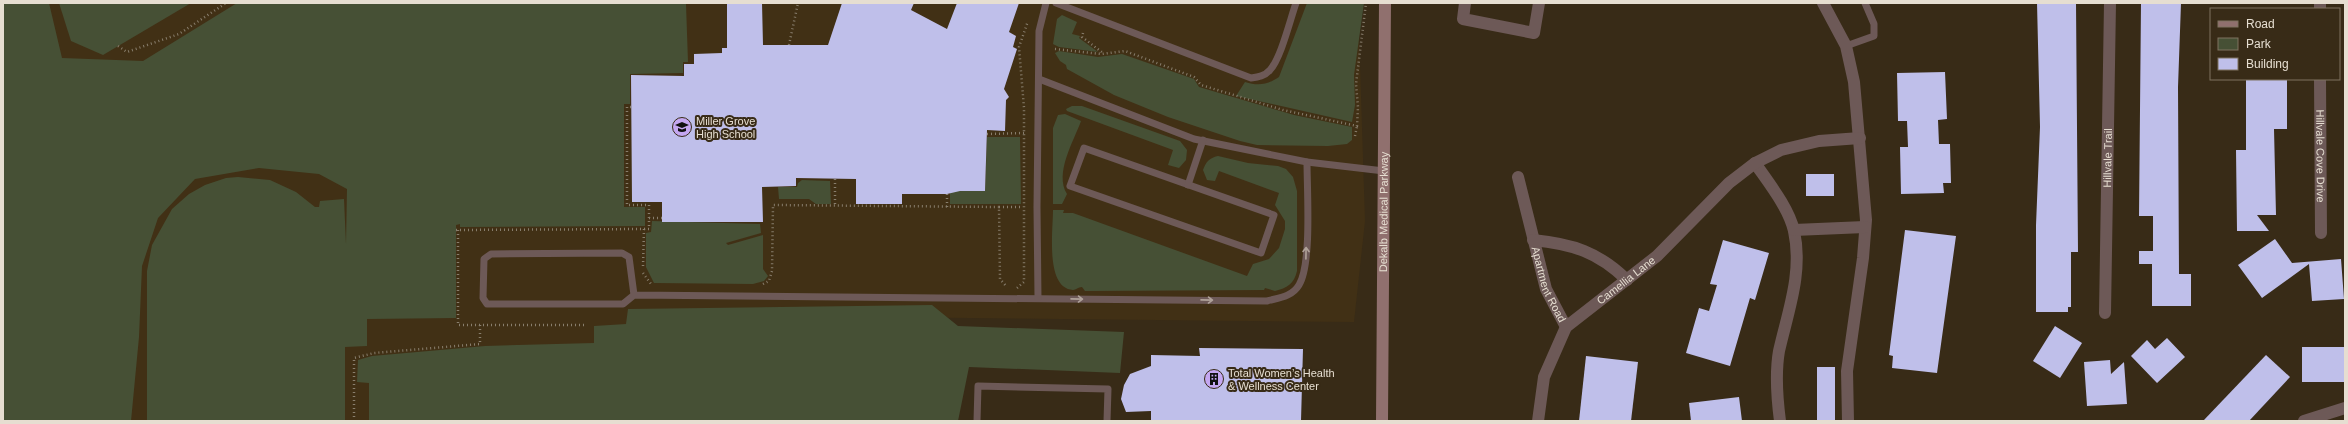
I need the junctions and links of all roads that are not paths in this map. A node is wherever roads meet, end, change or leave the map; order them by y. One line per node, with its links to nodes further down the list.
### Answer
1 (1046, 3): 11 (lane)
2 (1056, 3): 3 (lane)
3 (1296, 3)
4 (1385, 3): 17 (main road, Dekalb Medical Parkway)
5 (1465, 3): 6 (street)
6 (1539, 3)
7 (1823, 3): 10 (street)
8 (1865, 3): 10 (lane)
9 (2110, 3): 27 (street, Hillvale Trail)
10 (1846, 46): 13 (street)
11 (1039, 79): 14 (lane); 26 (lane)
12 (2320, 80): 22 (street, Hillvale Cove Drive)
13 (1860, 138): 16 (street, Camellia Lane); 20 (street)
14 (1203, 140): 15 (lane); 19 (lane)
15 (1307, 162): 17 (lane); 26 (lane, one-way to 15)
16 (1755, 162): 21 (street); 24 (street, Camellia Lane)
17 (1384, 171): 32 (main road, Dekalb Medical Parkway)
18 (1518, 177): 23 (street, Apartment Road)
19 (1188, 185): 19 (lane)
20 (1865, 227): 21 (street); 35 (street)
21 (1794, 230): 34 (street)
22 (2321, 233)
23 (1533, 240): 24 (street, Apartment Road); 28 (street, Apartment Road)
24 (1627, 280): 28 (street, Camellia Lane)
25 (634, 295): 25 (lane); 26 (lane)
26 (1038, 298)
27 (2105, 313)
28 (1566, 327): 33 (street, Camellia Lane)
29 (2345, 408): 36 (street)
30 (978, 421): 31 (lane)
31 (1107, 421)
32 (1382, 421)
33 (1538, 421)
34 (1780, 421)
35 (1848, 421)
36 (2304, 421)

